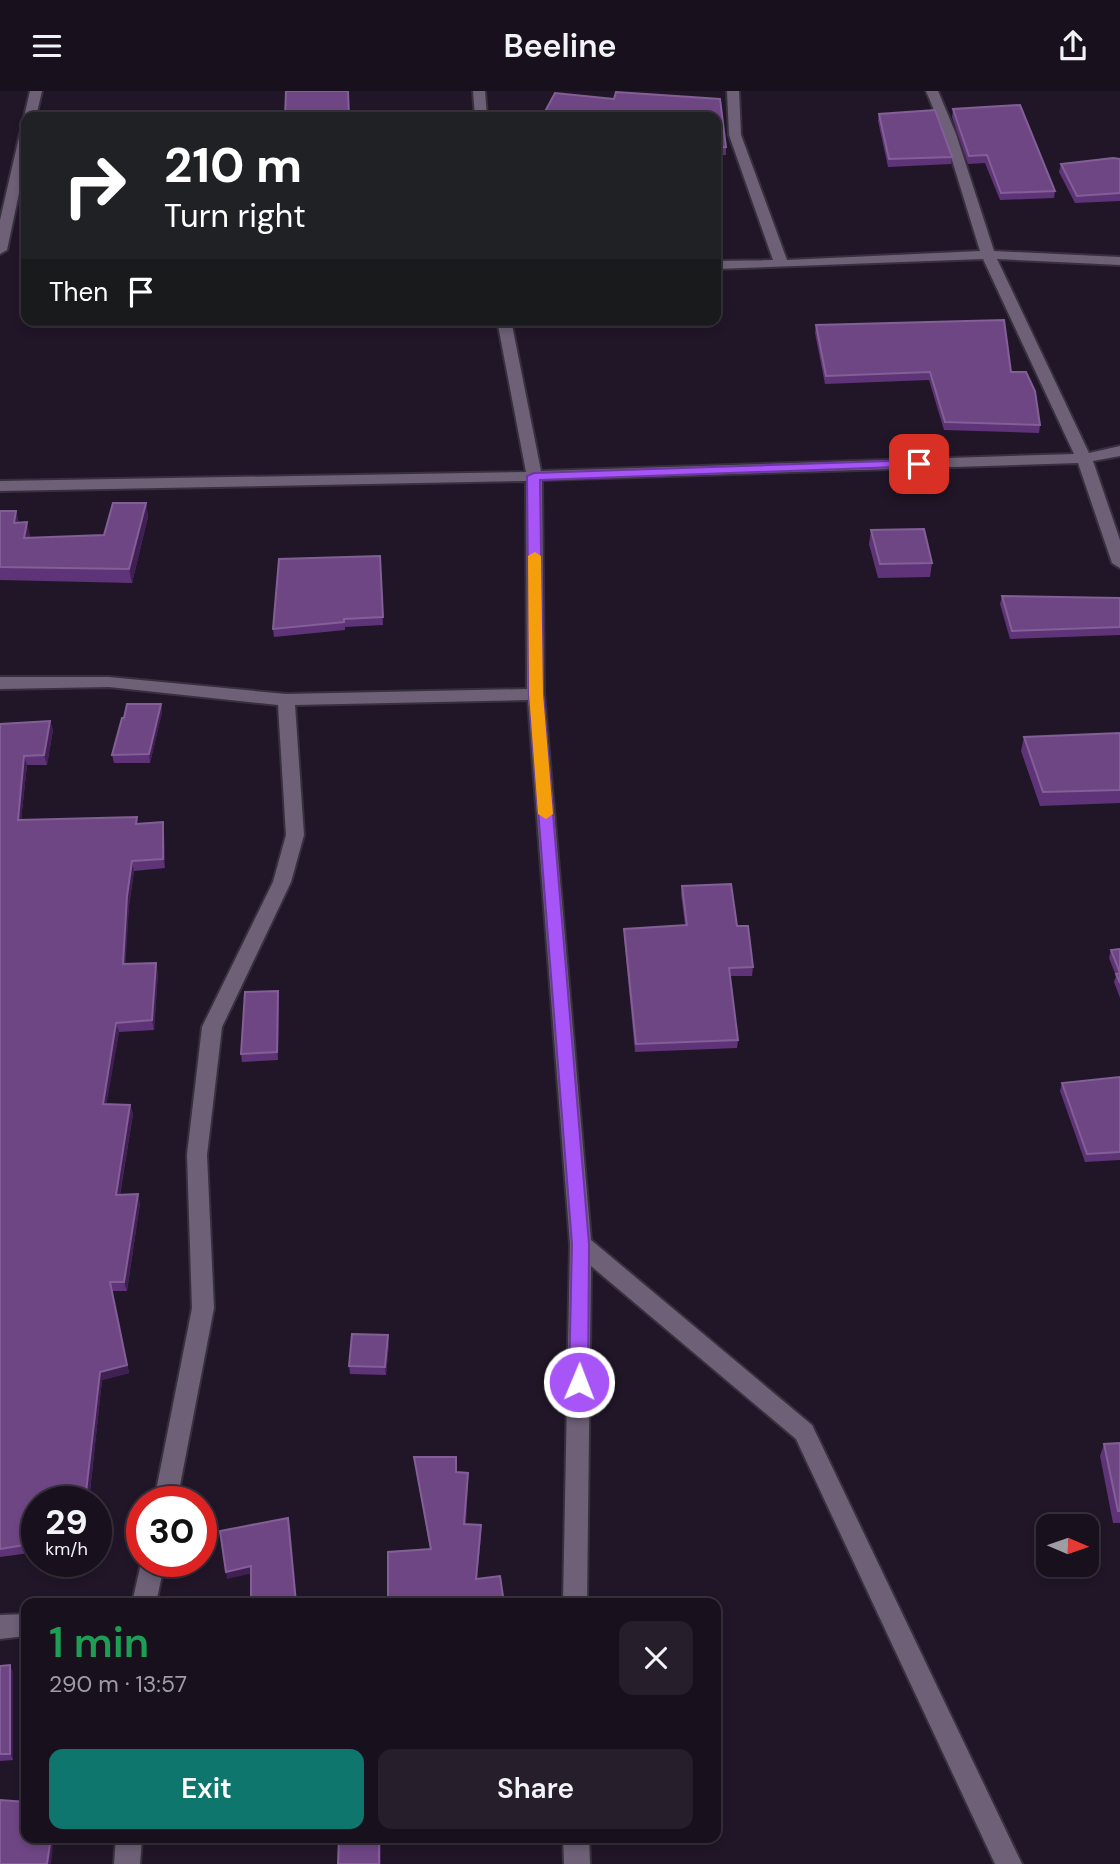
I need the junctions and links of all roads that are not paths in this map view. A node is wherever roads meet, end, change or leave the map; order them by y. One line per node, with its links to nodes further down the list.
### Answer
1 (36, 91): 5 (street)
2 (479, 91): 6 (street)
3 (733, 91): 11 (street)
4 (932, 91): 9 (street)
5 (31, 112)
6 (481, 112)
7 (21, 156): 8 (street)
8 (0, 250)
9 (988, 255): 10 (street); 11 (street); 15 (street)
10 (1120, 261)
11 (781, 263): 12 (street)
12 (721, 265)
13 (505, 326): 16 (street)
14 (1120, 451): 15 (street)
15 (1084, 459): 16 (street); 18 (street)
16 (534, 476): 17 (street); 20 (street)
17 (0, 486)
18 (1119, 557)
19 (0, 683): 21 (street)
20 (536, 694): 21 (street); 22 (street)
21 (286, 700): 23 (street)
22 (581, 1244): 26 (street); 33 (street)
23 (167, 1486)
24 (150, 1577): 25 (street)
25 (145, 1598)
26 (575, 1598)
27 (21, 1625): 28 (street)
28 (0, 1627)
29 (129, 1843): 31 (street)
30 (576, 1843): 32 (street)
31 (127, 1864)
32 (577, 1864)
33 (1009, 1864)

